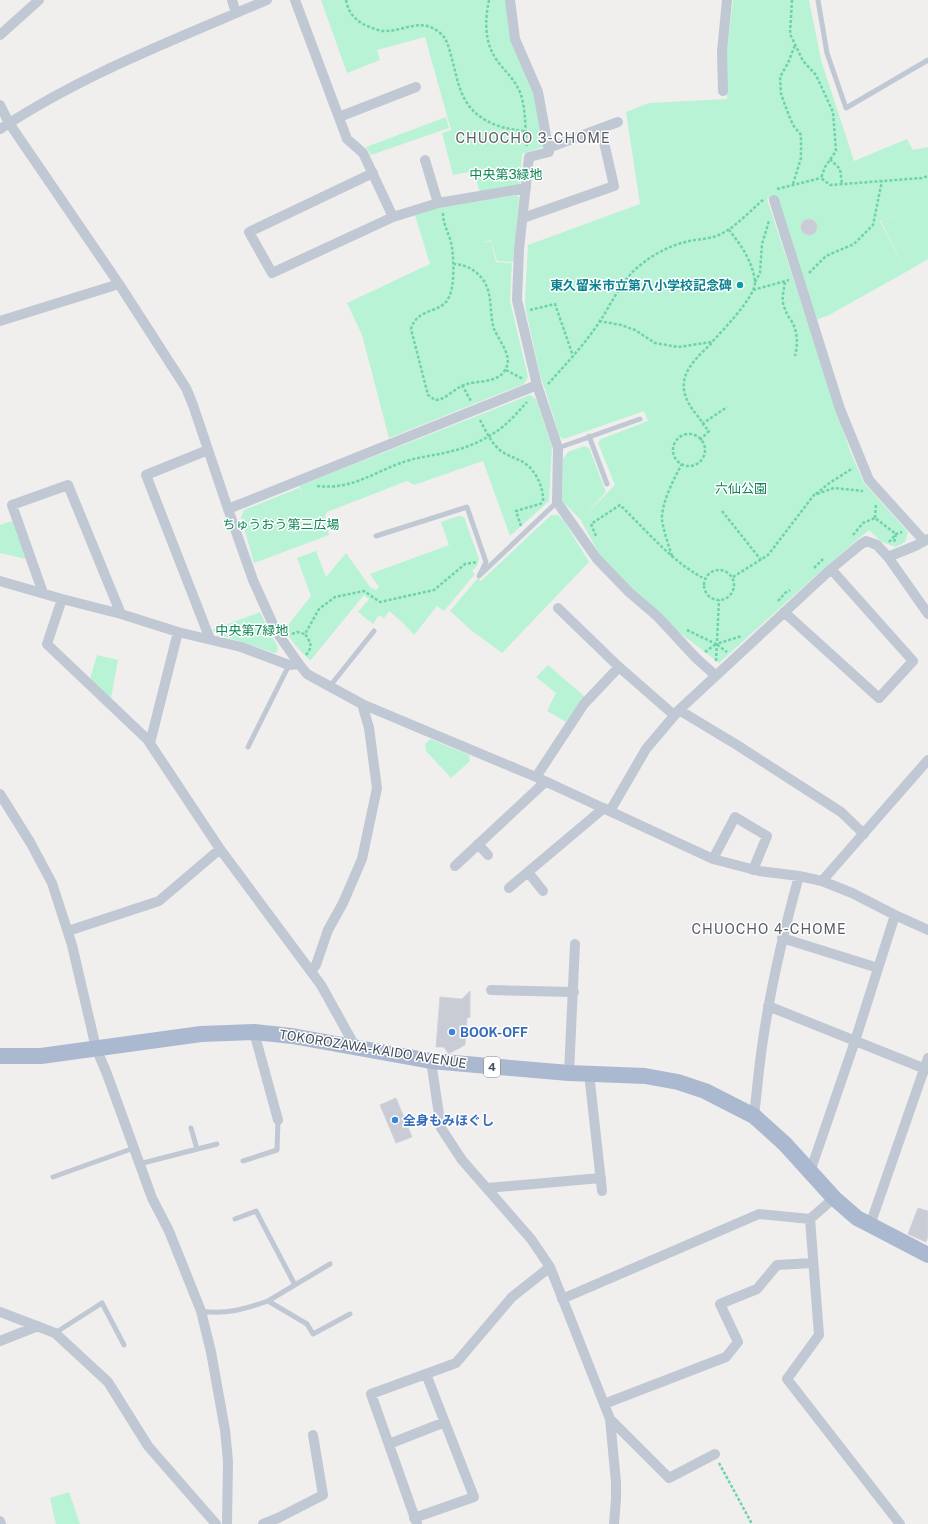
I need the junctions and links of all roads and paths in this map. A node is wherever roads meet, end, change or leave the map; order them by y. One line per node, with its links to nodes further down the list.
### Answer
1 (39, 0): 12 (street)
2 (232, 0): 11 (street)
3 (267, 0): 11 (street)
4 (295, 0): 18 (street)
5 (346, 0): 23 (path)
6 (489, 0): 23 (path)
7 (510, 0): 24 (street)
8 (726, 0): 16 (street)
9 (792, 0): 13 (path)
10 (818, 0): 14 (lane)
11 (236, 13): 20 (street)
12 (0, 35)
13 (795, 44): 27 (path); 32 (path)
14 (928, 60)
15 (416, 87): 18 (street)
16 (723, 91)
17 (0, 105): 20 (street)
18 (339, 118): 28 (street)
19 (618, 122): 22 (street)
20 (9, 123): 21 (street); 45 (street)
21 (0, 129)
22 (601, 129): 24 (street); 39 (street)
23 (525, 130): 25 (path)
24 (548, 148): 25 (street)
25 (529, 157): 34 (street)
26 (425, 160): 36 (street)
27 (830, 160): 30 (path); 33 (path)
28 (373, 174): 37 (street); 37 (street)
29 (928, 176): 31 (path)
30 (821, 178): 32 (path); 33 (path)
31 (882, 181): 33 (path); 42 (path)
32 (793, 184): 35 (path)
33 (842, 184)
34 (526, 188): 36 (street); 39 (street)
35 (772, 195): 40 (path); 42 (street)
36 (440, 203): 37 (street); 41 (path)
37 (393, 217)
38 (770, 217): 44 (path)
39 (523, 218): 54 (street)
40 (729, 230): 44 (path); 49 (path)
41 (454, 264): 53 (path); 53 (path)
42 (799, 278): 43 (path); 64 (street)
43 (785, 282): 46 (path); 51 (path)
44 (755, 283): 46 (path)
45 (119, 284): 48 (street); 63 (street)
46 (753, 290): 50 (path)
47 (541, 307): 52 (path)
48 (0, 320)
49 (599, 321): 50 (path); 52 (path)
50 (712, 342): 58 (path)
51 (795, 356)
52 (573, 357): 54 (path)
53 (462, 385): 56 (path)
54 (538, 388): 56 (street); 59 (path); 62 (street)
55 (727, 407): 58 (path)
56 (475, 410): 59 (path); 66 (street)
57 (640, 419): 60 (lane)
58 (702, 424): 61 (path)
59 (489, 436): 66 (path); 71 (path)
60 (589, 436): 62 (lane); 67 (lane)
61 (700, 440): 65 (path); 65 (path)
62 (558, 448): 72 (street)
63 (208, 450): 73 (street); 100 (street)
64 (861, 463): 69 (path); 80 (street)
65 (682, 464): 81 (path)
66 (306, 478): 73 (street)
67 (607, 484)
68 (865, 491): 69 (path)
69 (814, 495): 83 (path)
70 (872, 500): 76 (path)
71 (543, 502): 74 (path); 77 (path)
72 (557, 502): 74 (lane); 104 (street)
73 (228, 509): 102 (street)
74 (549, 510): 77 (lane)
75 (722, 511): 83 (path)
76 (875, 518)
77 (523, 534): 84 (lane)
78 (376, 536): 84 (lane)
79 (596, 537): 81 (path)
80 (926, 540): 82 (street)
81 (672, 556): 87 (path)
82 (888, 557): 85 (street); 95 (street)
83 (761, 560): 86 (path)
84 (486, 562): 102 (path)
85 (831, 569): 93 (street); 93 (street)
86 (733, 578): 87 (path); 91 (path)
87 (705, 579): 91 (path)
88 (0, 581): 89 (street)
89 (43, 594): 90 (street); 94 (street)
90 (62, 599): 94 (street); 108 (street)
91 (719, 600): 101 (path)
92 (558, 608): 103 (street)
93 (784, 612): 104 (street)
94 (121, 614): 98 (street)
95 (928, 614)
96 (682, 628): 101 (path)
97 (374, 631): 105 (lane)
98 (178, 632): 100 (street); 108 (street)
99 (748, 634): 101 (path)
100 (210, 639): 102 (street)
101 (716, 644): 104 (path)
102 (294, 665): 105 (street); 109 (lane)
103 (619, 667): 107 (street); 111 (street)
104 (715, 675): 107 (street)
105 (330, 686): 106 (street)
106 (362, 704): 111 (street); 132 (street)
107 (677, 713): 113 (street); 114 (street)
108 (150, 743): 116 (street)
109 (248, 747)
110 (928, 760): 114 (street)
111 (541, 780): 113 (street); 115 (street)
112 (0, 794): 128 (street)
113 (607, 810): 118 (street); 121 (street)
114 (864, 834): 123 (street)
115 (478, 844): 117 (street); 119 (street)
116 (220, 849): 128 (street); 132 (street)
117 (488, 855)
118 (713, 859): 120 (street); 120 (street)
119 (455, 866)
120 (754, 870): 122 (street)
121 (528, 872): 124 (street); 125 (street)
122 (799, 876): 123 (street); 129 (street)
123 (822, 881): 126 (street)
124 (509, 888)
125 (543, 891)
126 (895, 915): 127 (street); 131 (street)
127 (928, 930)
128 (68, 931): 138 (street)
129 (782, 938): 131 (street); 135 (street)
130 (575, 944): 134 (street)
131 (878, 968): 137 (street)
132 (311, 972): 139 (street)
133 (491, 990): 134 (street)
134 (574, 992): 144 (street)
135 (768, 1006): 137 (street); 146 (street)
136 (254, 1032): 138 (main road, TOKOROZAWA-KAIDO AVENUE / 4); 139 (main road, TOKOROZAWA-KAIDO AVENUE / 4); 147 (street)
137 (854, 1041): 143 (street); 154 (street)
138 (96, 1048): 140 (main road, TOKOROZAWA-KAIDO AVENUE / 4); 150 (street)
139 (356, 1048): 142 (main road, TOKOROZAWA-KAIDO AVENUE / 4)
140 (0, 1056)
141 (928, 1058): 143 (street)
142 (431, 1061): 144 (main road, TOKOROZAWA-KAIDO AVENUE / 4); 157 (street)
143 (926, 1069): 162 (street)
144 (569, 1073): 145 (main road, TOKOROZAWA-KAIDO AVENUE / 4)
145 (589, 1073): 146 (main road, TOKOROZAWA-KAIDO AVENUE / 4); 156 (street)
146 (754, 1116): 154 (main road, TOKOROZAWA-KAIDO AVENUE / 4)
147 (278, 1120): 152 (lane)
148 (191, 1128): 151 (lane)
149 (217, 1144): 151 (lane)
150 (134, 1148): 153 (street); 155 (lane)
151 (197, 1149): 153 (lane)
152 (243, 1161)
153 (140, 1164): 170 (street)
154 (810, 1172): 159 (main road, TOKOROZAWA-KAIDO AVENUE / 4)
155 (52, 1177)
156 (601, 1178): 157 (street); 158 (street)
157 (487, 1188): 166 (street)
158 (602, 1191)
159 (834, 1198): 160 (street); 162 (main road, TOKOROZAWA-KAIDO AVENUE / 4)
160 (810, 1219): 164 (street); 168 (street)
161 (235, 1220): 167 (lane)
162 (870, 1225): 163 (main road, TOKOROZAWA-KAIDO AVENUE / 4)
163 (928, 1255)
164 (813, 1263): 178 (street); 193 (street)
165 (330, 1264): 167 (lane)
166 (550, 1267): 168 (street); 177 (street)
167 (295, 1285): 169 (lane)
168 (562, 1299): 178 (street)
169 (268, 1301): 170 (lane); 172 (lane)
170 (201, 1311): 189 (street)
171 (0, 1312): 173 (street)
172 (350, 1314)
173 (38, 1326): 174 (street); 175 (street)
174 (55, 1333): 176 (lane); 188 (street)
175 (0, 1341)
176 (124, 1345)
177 (426, 1374): 180 (street); 182 (street)
178 (604, 1404): 179 (street)
179 (610, 1419): 183 (street); 191 (street)
180 (445, 1422): 182 (street); 186 (street)
181 (313, 1435): 185 (street)
182 (389, 1444): 186 (street)
183 (715, 1454): 192 (path)
184 (0, 1521): 187 (street)
185 (279, 1521): 190 (street)
186 (415, 1521)
187 (1, 1524)
188 (216, 1524)
189 (227, 1524)
190 (263, 1524)
191 (614, 1524)
192 (752, 1524)
193 (900, 1524)

